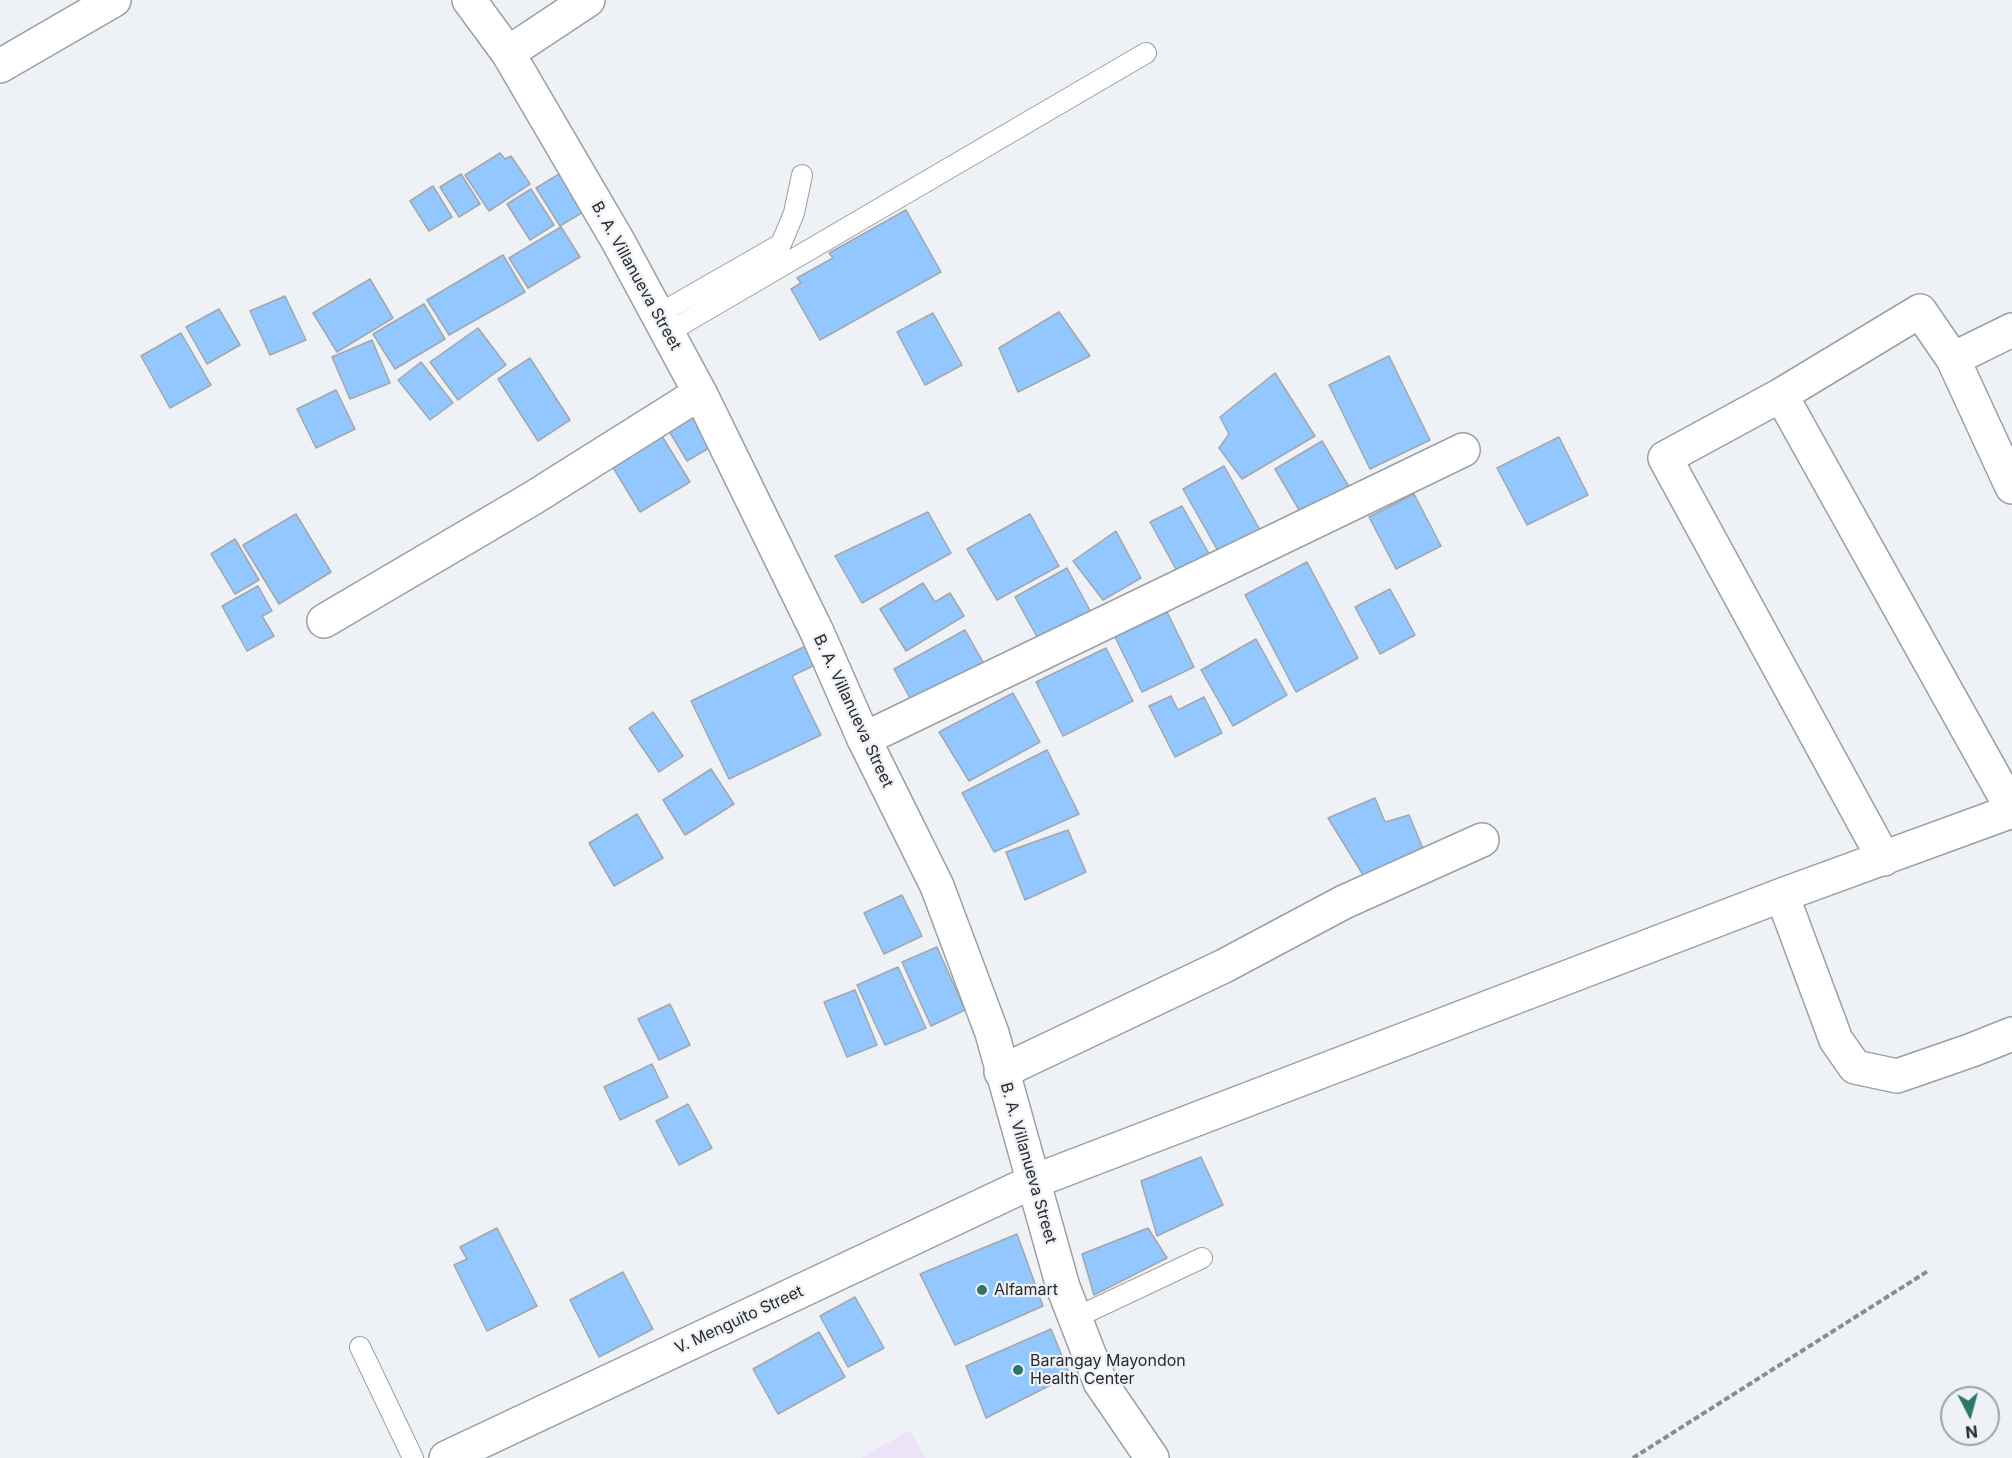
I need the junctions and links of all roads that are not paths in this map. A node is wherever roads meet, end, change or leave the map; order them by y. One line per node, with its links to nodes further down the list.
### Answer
1 (114, 0): 6 (street)
2 (469, 0): 4 (street, B. A. Villanueva Street)
3 (588, 0): 4 (street)
4 (507, 53): 8 (street, B. A. Villanueva Street)
5 (1146, 53): 8 (lane)
6 (0, 66)
7 (802, 175): 8 (lane)
8 (662, 324): 11 (street, B. A. Villanueva Street)
9 (2012, 330): 10 (street)
10 (1953, 359): 12 (street); 14 (street)
11 (700, 393): 15 (street); 16 (street, B. A. Villanueva Street)
12 (1781, 395): 17 (street); 19 (street)
13 (1463, 450): 16 (street)
14 (2012, 487)
15 (324, 621)
16 (864, 739): 22 (street, B. A. Villanueva Street)
17 (2012, 810): 19 (street, V. Menguito Street)
18 (1482, 840): 22 (street)
19 (1884, 858): 20 (street, V. Menguito Street)
20 (1782, 895): 21 (street); 23 (street, V. Menguito Street)
21 (2012, 1034)
22 (1001, 1072): 23 (street, B. A. Villanueva Street)
23 (1032, 1182): 25 (street, B. A. Villanueva Street); 28 (street, V. Menguito Street)
24 (1202, 1258): 25 (lane)
25 (1075, 1318): 29 (street, B. A. Villanueva Street)
26 (360, 1347): 27 (lane)
27 (413, 1458)
28 (446, 1458)
29 (1152, 1458)

